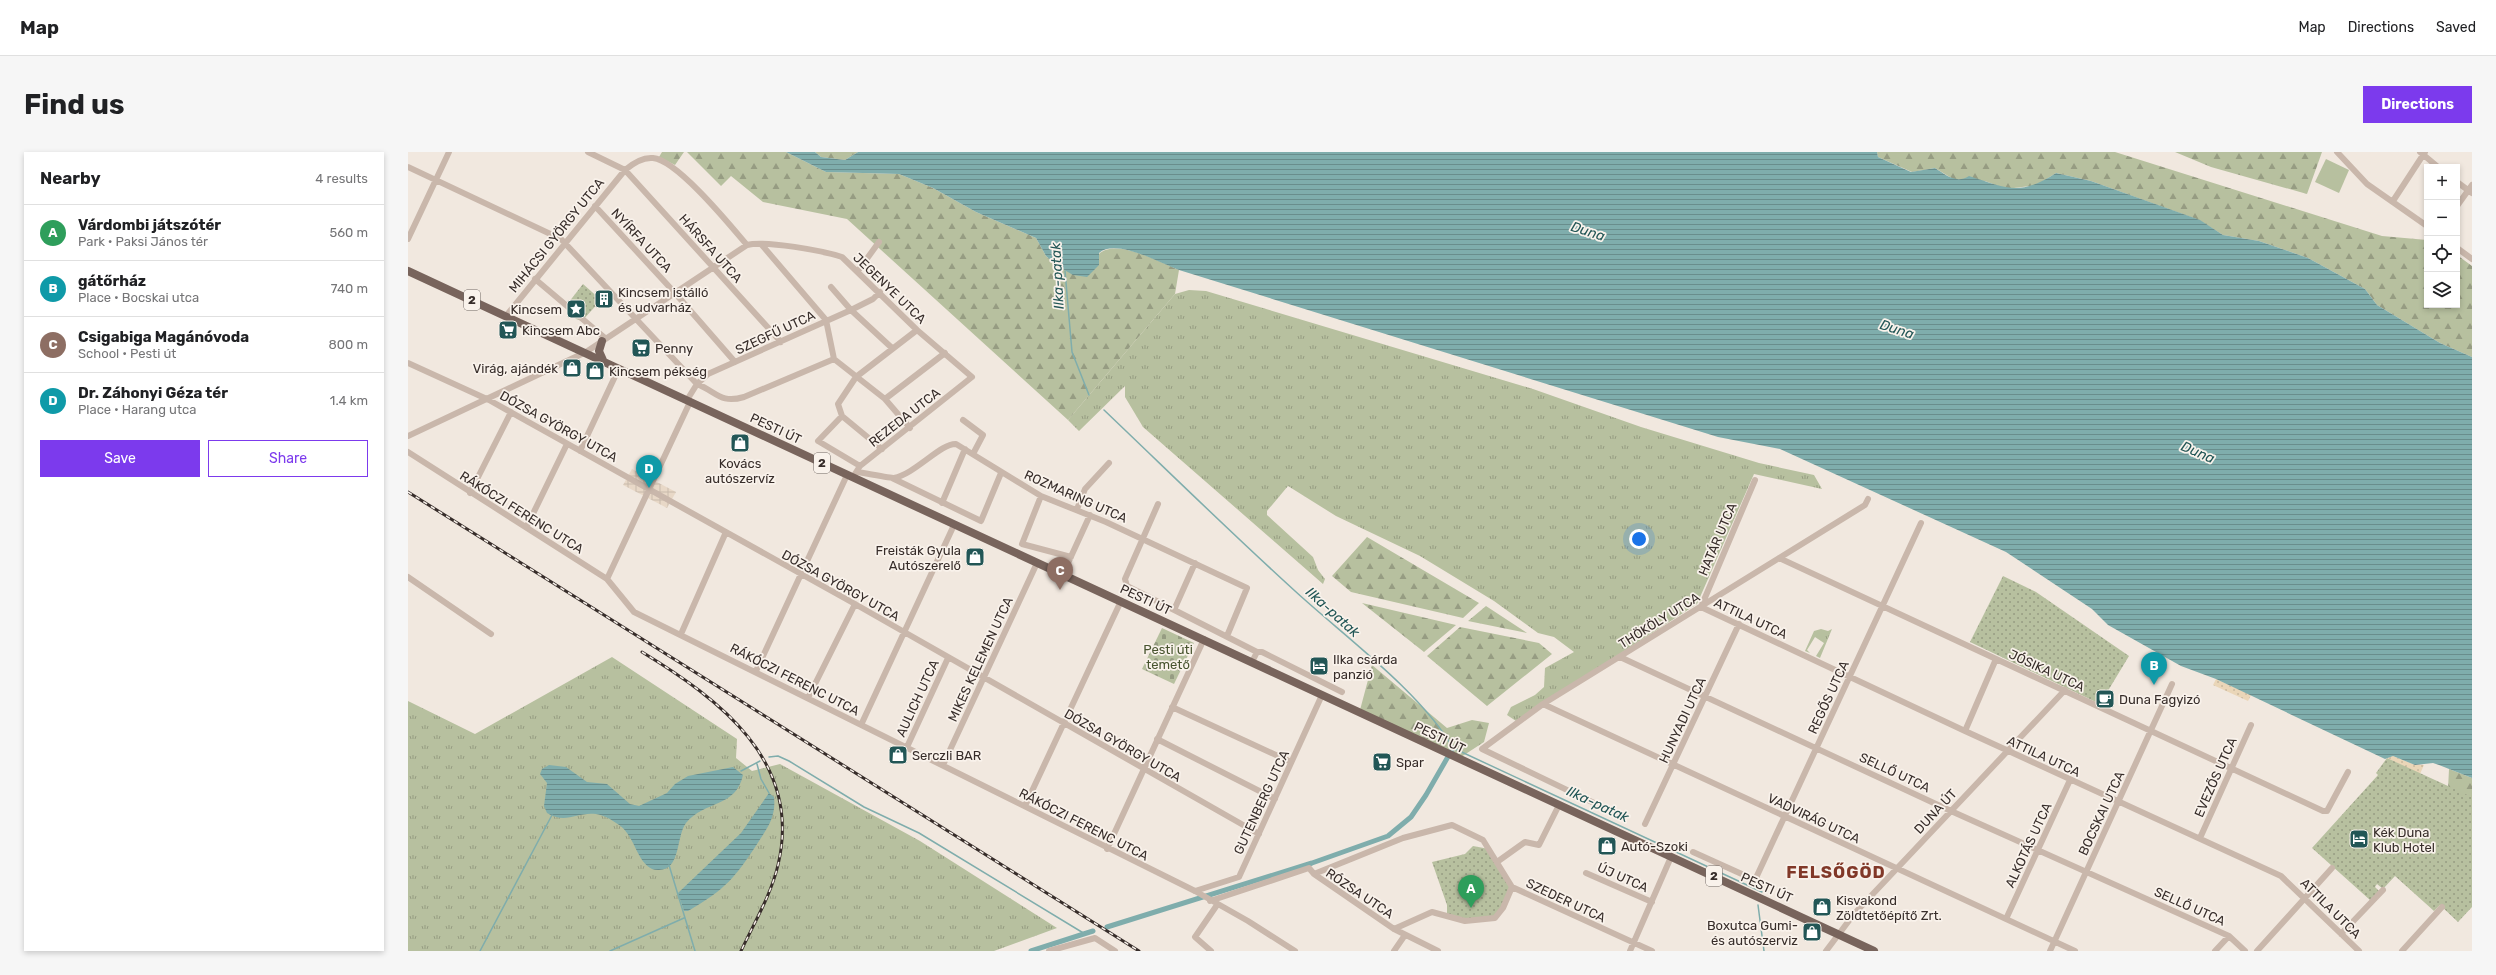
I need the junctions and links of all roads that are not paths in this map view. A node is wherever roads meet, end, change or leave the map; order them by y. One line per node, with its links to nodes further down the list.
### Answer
1 (449, 152): 8 (street)
2 (588, 152): 7 (street)
3 (2337, 152): 11 (street)
4 (2422, 153): 5 (street); 11 (street)
5 (2435, 164)
6 (408, 167): 8 (street)
7 (625, 170): 13 (street, MIHÁCSI GYÖRGY UTCA); 19 (street); 22 (street, HÁRSFA UTCA)
8 (436, 180): 15 (street); 16 (street)
9 (2460, 184): 10 (street)
10 (2471, 190): 12 (street)
11 (2393, 201): 14 (street)
12 (2460, 203)
13 (595, 206): 16 (street, MIHÁCSI GYÖRGY UTCA); 28 (street, NYÍRFA UTCA)
14 (2424, 224)
15 (408, 239)
16 (564, 242): 25 (street, MIHÁCSI GYÖRGY UTCA); 31 (street)
17 (878, 242): 24 (street)
18 (761, 244): 19 (street, JEGENYE UTCA); 24 (street, JEGENYE UTCA); 32 (street)
19 (747, 245): 22 (street)
20 (2460, 250): 21 (street)
21 (2472, 259)
22 (714, 267): 28 (street); 35 (street, HÁRSFA UTCA)
23 (408, 271): 30 (main road, PESTI ÚT / 2)
24 (858, 271): 27 (street, JEGENYE UTCA)
25 (535, 279): 30 (street, MIHÁCSI GYÖRGY UTCA); 34 (street)
26 (831, 286): 29 (street)
27 (880, 292): 29 (street, SZEGFŰ UTCA); 33 (street, JEGENYE UTCA)
28 (675, 293): 31 (street); 41 (street, NYÍRFA UTCA)
29 (851, 310): 32 (street, SZEGFŰ UTCA); 36 (street)
30 (506, 316): 37 (main road, PESTI ÚT / 2)
31 (635, 319): 34 (street); 46 (street)
32 (826, 320): 35 (street, SZEGFŰ UTCA); 39 (street)
33 (917, 330): 36 (street); 38 (street, JEGENYE UTCA)
34 (603, 339): 37 (street); 40 (main road)
35 (781, 342): 41 (street, SZEGFŰ UTCA)
36 (892, 348): 45 (street)
37 (586, 352): 40 (main road, PESTI ÚT / 2); 47 (street)
38 (945, 353): 44 (street, JEGENYE UTCA); 48 (street)
39 (834, 358): 45 (street); 46 (street)
40 (603, 360): 43 (main road, PESTI ÚT / 2)
41 (735, 362): 46 (street, SZEGFŰ UTCA)
42 (408, 363): 47 (street, DÓZSA GYÖRGY UTCA)
43 (619, 368): 49 (main road, PESTI ÚT / 2); 58 (street)
44 (972, 377): 53 (street, REZEDA UTCA)
45 (856, 378): 48 (street); 51 (street)
46 (697, 384): 49 (street, SZEGFŰ UTCA)
47 (486, 399): 50 (street, DÓZSA GYÖRGY UTCA); 54 (street)
48 (885, 399): 53 (street)
49 (689, 401): 62 (main road, PESTI ÚT / 2); 66 (street, SZEGFŰ UTCA)
50 (511, 412): 55 (street, DÓZSA GYÖRGY UTCA); 67 (street)
51 (842, 416): 56 (street); 62 (street)
52 (963, 420): 60 (street)
53 (910, 428): 56 (street, REZEDA UTCA)
54 (408, 436)
55 (567, 444): 58 (street, DÓZSA GYÖRGY UTCA); 76 (street)
56 (882, 449): 62 (street, REZEDA UTCA)
57 (965, 449): 60 (street, ROZMARING UTCA); 64 (street, ROZMARING UTCA); 70 (street)
58 (580, 451): 66 (street, DÓZSA GYÖRGY UTCA)
59 (408, 452): 67 (street, RÁKÓCZI FERENC UTCA)
60 (973, 454): 63 (street, ROZMARING UTCA)
61 (1109, 463): 72 (street)
62 (854, 473): 64 (street); 75 (main road, PESTI ÚT / 2); 83 (street)
63 (1002, 473): 68 (street, ROZMARING UTCA); 70 (street)
64 (892, 478): 70 (street)
65 (1755, 480): 90 (street, HATÁR UTCA)
66 (650, 490): 77 (street, DÓZSA GYÖRGY UTCA); 86 (street, SZEGFŰ UTCA)
67 (470, 493): 76 (street, RÁKÓCZI FERENC UTCA)
68 (1041, 496): 72 (street, ROZMARING UTCA); 79 (street)
69 (1868, 499): 80 (street, THÖKÖLY UTCA)
70 (942, 503)
71 (1158, 504): 78 (street)
72 (1077, 509): 73 (street, ROZMARING UTCA)
73 (1090, 515): 78 (street, ROZMARING UTCA); 79 (street)
74 (1921, 523): 89 (street, REGŐS UTCA)
75 (954, 524): 81 (main road, PESTI ÚT / 2); 93 (street)
76 (527, 526): 86 (street, RÁKÓCZI FERENC UTCA)
77 (726, 532): 83 (street, DÓZSA GYÖRGY UTCA); 95 (street)
78 (1142, 538): 82 (street, ROZMARING UTCA); 91 (street, PESTI ÚT)
79 (1071, 557): 84 (street)
80 (1779, 558): 89 (street, JÓSIKA UTCA); 90 (street, THÖKÖLY UTCA)
81 (1037, 563): 84 (main road, PESTI ÚT / 2); 105 (street, MIKES KELEMEN UTCA)
82 (1195, 563): 91 (street); 96 (street, ROZMARING UTCA)
83 (801, 574): 88 (street, DÓZSA GYÖRGY UTCA); 103 (street)
84 (1063, 574): 87 (main road, PESTI ÚT / 2)
85 (408, 577): 94 (street)
86 (608, 579): 95 (street, RÁKÓCZI FERENC UTCA)
87 (1121, 601): 97 (main road, PESTI ÚT / 2); 114 (street)
88 (855, 604): 93 (street, DÓZSA GYÖRGY UTCA); 111 (street)
89 (1883, 606): 101 (street, JÓSIKA UTCA); 104 (street, REGŐS UTCA)
90 (1701, 607): 92 (street, ATTILA UTCA); 99 (street, THÖKÖLY UTCA)
91 (1174, 610): 96 (street, PESTI ÚT)
92 (1739, 624): 104 (street, ATTILA UTCA); 110 (street, HUNYADI UTCA)
93 (904, 633): 100 (street, DÓZSA GYÖRGY UTCA); 115 (street)
94 (491, 634)
95 (681, 634): 103 (street, RÁKÓCZI FERENC UTCA)
96 (1227, 636): 98 (street, PESTI ÚT)
97 (1204, 639): 102 (main road, PESTI ÚT / 2); 113 (street)
98 (1257, 652): 102 (street); 108 (street, PESTI ÚT)
99 (1620, 657): 110 (street, SELLŐ UTCA); 112 (street, THÖKÖLY UTCA)
100 (948, 658): 105 (street, DÓZSA GYÖRGY UTCA); 120 (street, AULICH UTCA)
101 (1996, 659): 107 (street, JÓSIKA UTCA); 117 (street)
102 (1252, 662): 109 (main road, PESTI ÚT / 2)
103 (756, 671): 111 (street, RÁKÓCZI FERENC UTCA)
104 (1850, 676): 117 (street, ATTILA UTCA); 121 (street, REGŐS UTCA)
105 (984, 678): 114 (street, DÓZSA GYÖRGY UTCA); 125 (street, MIKES KELEMEN UTCA)
106 (2172, 684): 118 (street, BOCSKAI UTCA)
107 (2064, 690): 118 (street, JÓSIKA UTCA); 122 (street, DUNA ÚT)
108 (1342, 692)
109 (1322, 695): 123 (street, GUTENBERG UTCA); 132 (main road, PESTI ÚT / 2)
110 (1705, 697): 121 (street, SELLŐ UTCA); 124 (street, HUNYADI UTCA)
111 (808, 698): 115 (street, RÁKÓCZI FERENC UTCA)
112 (1544, 704): 124 (street, VADVIRÁG UTCA); 135 (street, THÖKÖLY UTCA)
113 (1172, 707): 119 (street); 123 (street)
114 (1064, 723): 127 (street, DÓZSA GYÖRGY UTCA); 133 (street)
115 (861, 725): 120 (street, RÁKÓCZI FERENC UTCA)
116 (2251, 725): 126 (street, EVEZŐS UTCA)
117 (1965, 731): 122 (street, ATTILA UTCA)
118 (2150, 732): 126 (street, JÓSIKA UTCA); 131 (street, BOCSKAI UTCA)
119 (1158, 739): 127 (street); 130 (street)
120 (907, 747): 125 (street, RÁKÓCZI FERENC UTCA)
121 (1817, 748): 134 (street, SELLŐ UTCA); 136 (street, REGŐS UTCA)
122 (2007, 751): 129 (street, ATTILA UTCA); 134 (street, DUNA ÚT)
123 (1291, 762): 130 (street, GUTENBERG UTCA)
124 (1673, 764): 136 (street, VADVIRÁG UTCA); 137 (street, HUNYADI UTCA)
125 (943, 765): 133 (street, RÁKÓCZI FERENC UTCA)
126 (2231, 768): 128 (street, JÓSIKA UTCA); 139 (street, EVEZŐS UTCA)
127 (1144, 770): 138 (street, DÓZSA GYÖRGY UTCA); 140 (street)
128 (2348, 772)
129 (2070, 780): 131 (street, ATTILA UTCA); 141 (street, ALKOTÁS UTCA)
130 (1275, 799): 138 (street, GUTENBERG UTCA)
131 (2118, 801): 139 (street, ATTILA UTCA); 147 (street, BOCSKAI UTCA)
132 (1559, 805): 143 (main road, PESTI ÚT / 2); 144 (street)
133 (1025, 806): 140 (street, RÁKÓCZI FERENC UTCA)
134 (1951, 811): 141 (street, SELLŐ UTCA); 145 (street, DUNA ÚT)
135 (1619, 815)
136 (1785, 816): 142 (street, REGŐS UTCA); 145 (street, VADVIRÁG UTCA)
137 (1645, 824)
138 (1259, 834): 152 (street, GUTENBERG UTCA)
139 (2200, 838): 153 (street, ATTILA UTCA)
140 (1107, 849): 152 (street, RÁKÓCZI FERENC UTCA)
141 (2038, 850): 147 (street, SELLŐ UTCA); 158 (street, ALKOTÁS UTCA)
142 (1693, 852)
143 (1671, 856): 155 (street); 162 (main road, PESTI ÚT / 2)
144 (1496, 862): 149 (street, SZEDER UTCA); 150 (street, SZEDER UTCA)
145 (1896, 868): 158 (street, VADVIRÁG UTCA); 162 (street, DUNA ÚT)
146 (2332, 868): 153 (street)
147 (2086, 871): 163 (street, SELLŐ UTCA); 164 (street, BOCSKAI UTCA)
148 (1586, 873): 155 (street, ÚJ UTCA)
149 (1314, 874): 154 (street); 159 (street, RÓZSA UTCA)
150 (1512, 887): 159 (street, RÓZSA UTCA); 165 (street, SZEDER UTCA)
151 (2382, 890): 160 (street)
152 (1195, 891): 154 (street, RÁKÓCZI FERENC UTCA)
153 (2304, 898): 160 (street, ATTILA UTCA); 180 (street)
154 (1210, 901): 156 (street)
155 (1652, 902): 165 (street)
156 (1217, 905): 168 (street); 169 (street)
157 (2442, 907): 182 (street)
158 (2006, 919): 164 (street, VADVIRÁG UTCA)
159 (1394, 929): 161 (street, RÓZSA UTCA)
160 (2341, 934): 181 (street, ATTILA UTCA)
161 (1404, 935): 170 (street); 171 (street, RÓZSA UTCA)
162 (1838, 935): 174 (street, DUNA ÚT); 175 (main road, PESTI ÚT / 2)
163 (2229, 936): 178 (street); 179 (street, SELLŐ UTCA)
164 (2054, 941): 176 (street, BOCSKAI UTCA); 177 (street, VADVIRÁG UTCA)
165 (1634, 943): 172 (street); 173 (street, SZEDER UTCA)
166 (1051, 951): 167 (street)
167 (1116, 951)
168 (1211, 951)
169 (1295, 951)
170 (1394, 951)
171 (1438, 951)
172 (1630, 951)
173 (1652, 951)
174 (1826, 951)
175 (1874, 951)
176 (2050, 951)
177 (2075, 951)
178 (2215, 951)
179 (2245, 951)
180 (2257, 951)
181 (2359, 951)
182 (2402, 951)

